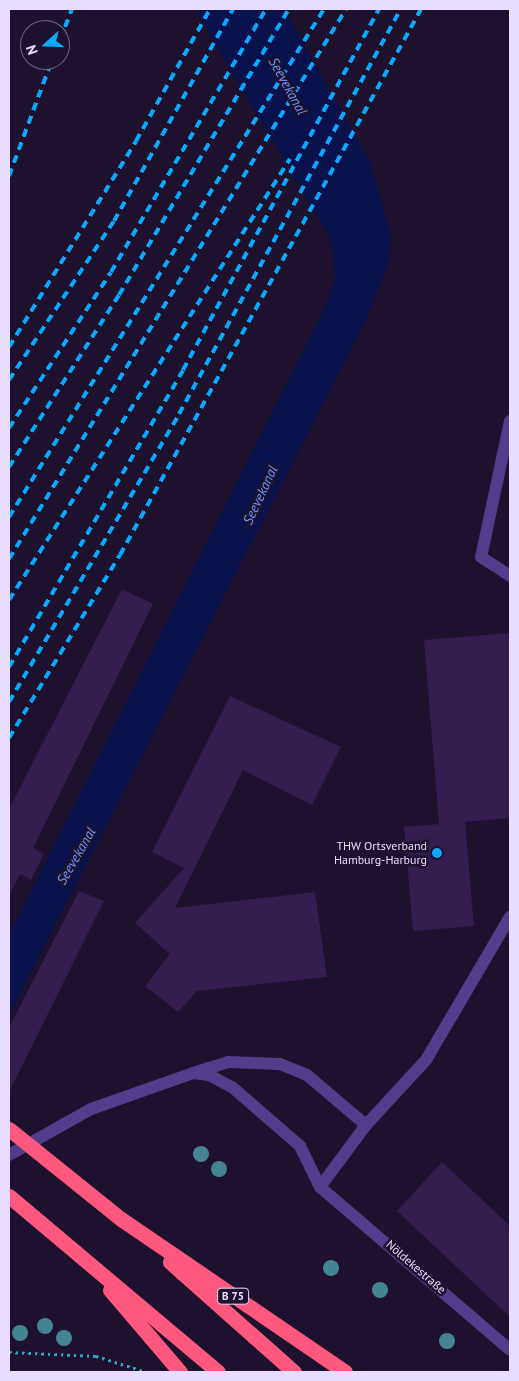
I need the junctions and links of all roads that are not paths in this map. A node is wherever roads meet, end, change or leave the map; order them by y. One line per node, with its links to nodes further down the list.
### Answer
1 (510, 421): 2 (street)
2 (510, 576)
3 (510, 917): 5 (street)
4 (194, 1073): 5 (street); 7 (street); 8 (street)
5 (366, 1125): 8 (street)
6 (9, 1129): 10 (highway, B 75, bridge)
7 (9, 1155)
8 (320, 1187): 12 (street, Nöldekestraße)
9 (9, 1196): 11 (highway)
10 (121, 1219): 15 (highway, B 75); 16 (highway, B 75)
11 (80, 1254): 13 (highway); 14 (highway)
12 (510, 1350)
13 (180, 1372)
14 (218, 1372)
15 (294, 1372)
16 (344, 1372)

